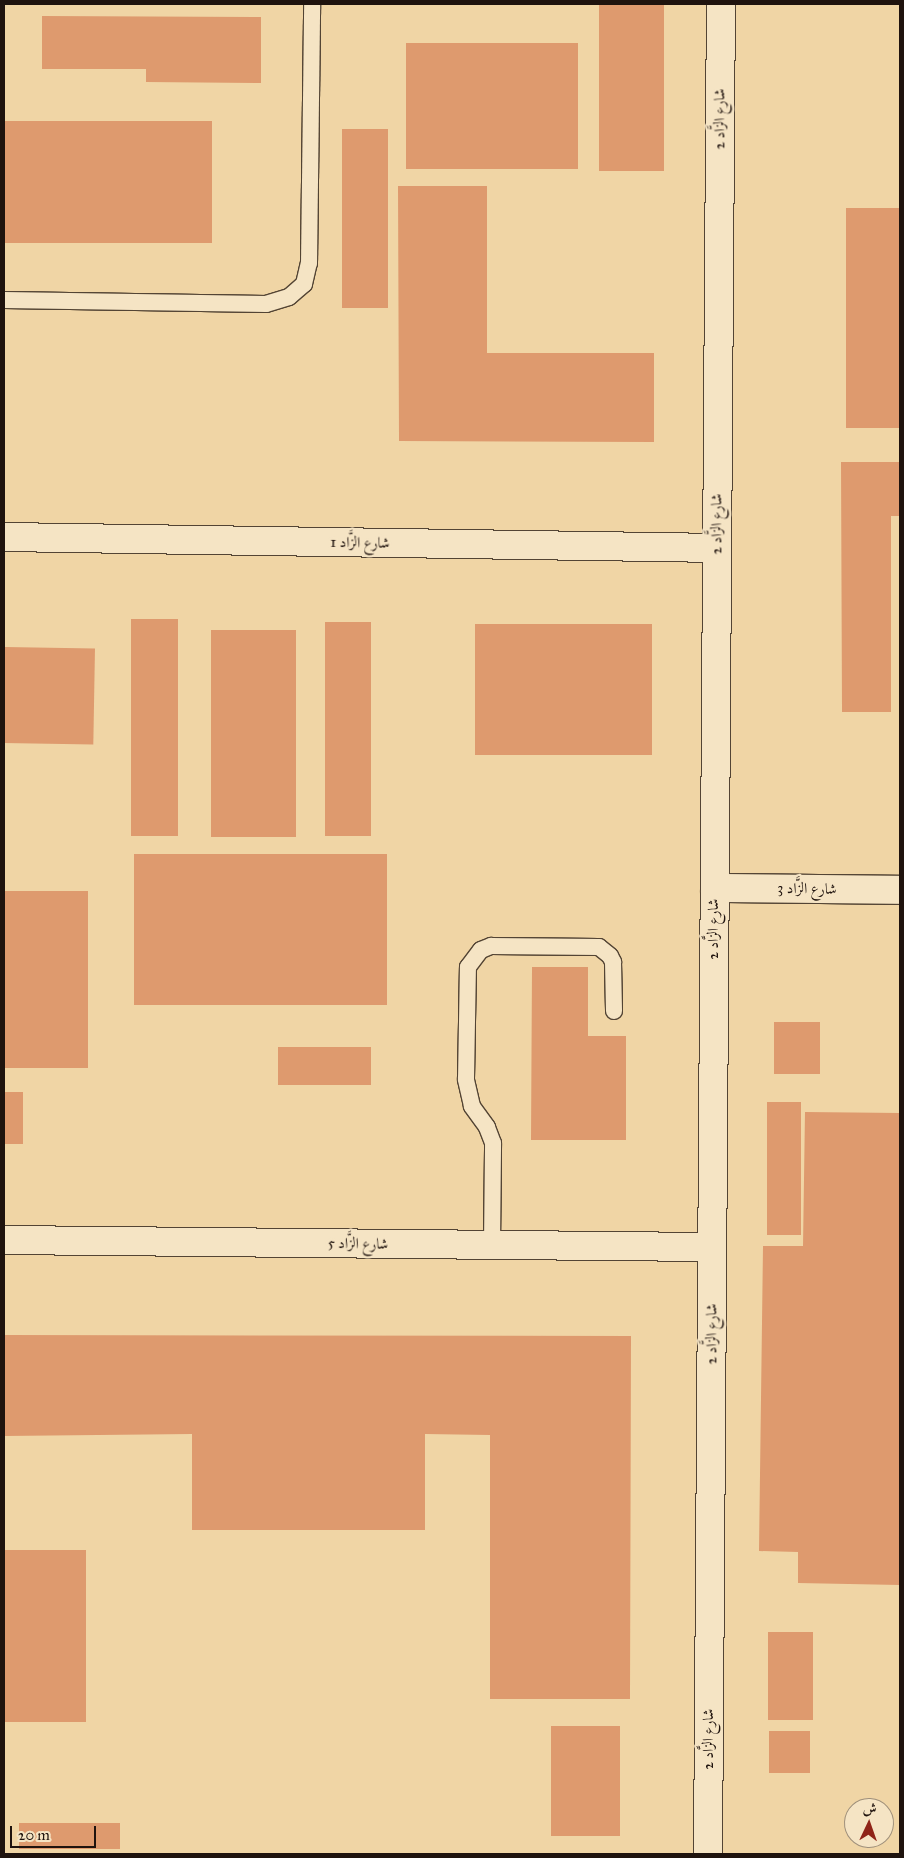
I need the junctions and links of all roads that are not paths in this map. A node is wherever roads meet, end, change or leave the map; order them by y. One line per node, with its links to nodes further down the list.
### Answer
1 (312, 4): 3 (lane)
2 (721, 4): 5 (street, شارع الزَّاد 2)
3 (4, 300)
4 (4, 538): 5 (street, شارع الزَّاد 1)
5 (717, 548): 6 (street, شارع الزَّاد 2)
6 (715, 888): 7 (street, شارع الزَّاد 3); 11 (street, شارع الزَّاد 2)
7 (900, 890)
8 (614, 1012): 10 (lane)
9 (4, 1240): 10 (street, شارع الزَّاد 5)
10 (492, 1245): 11 (street, شارع الزَّاد 5)
11 (712, 1247): 12 (street, شارع الزَّاد 2)
12 (708, 1854)

